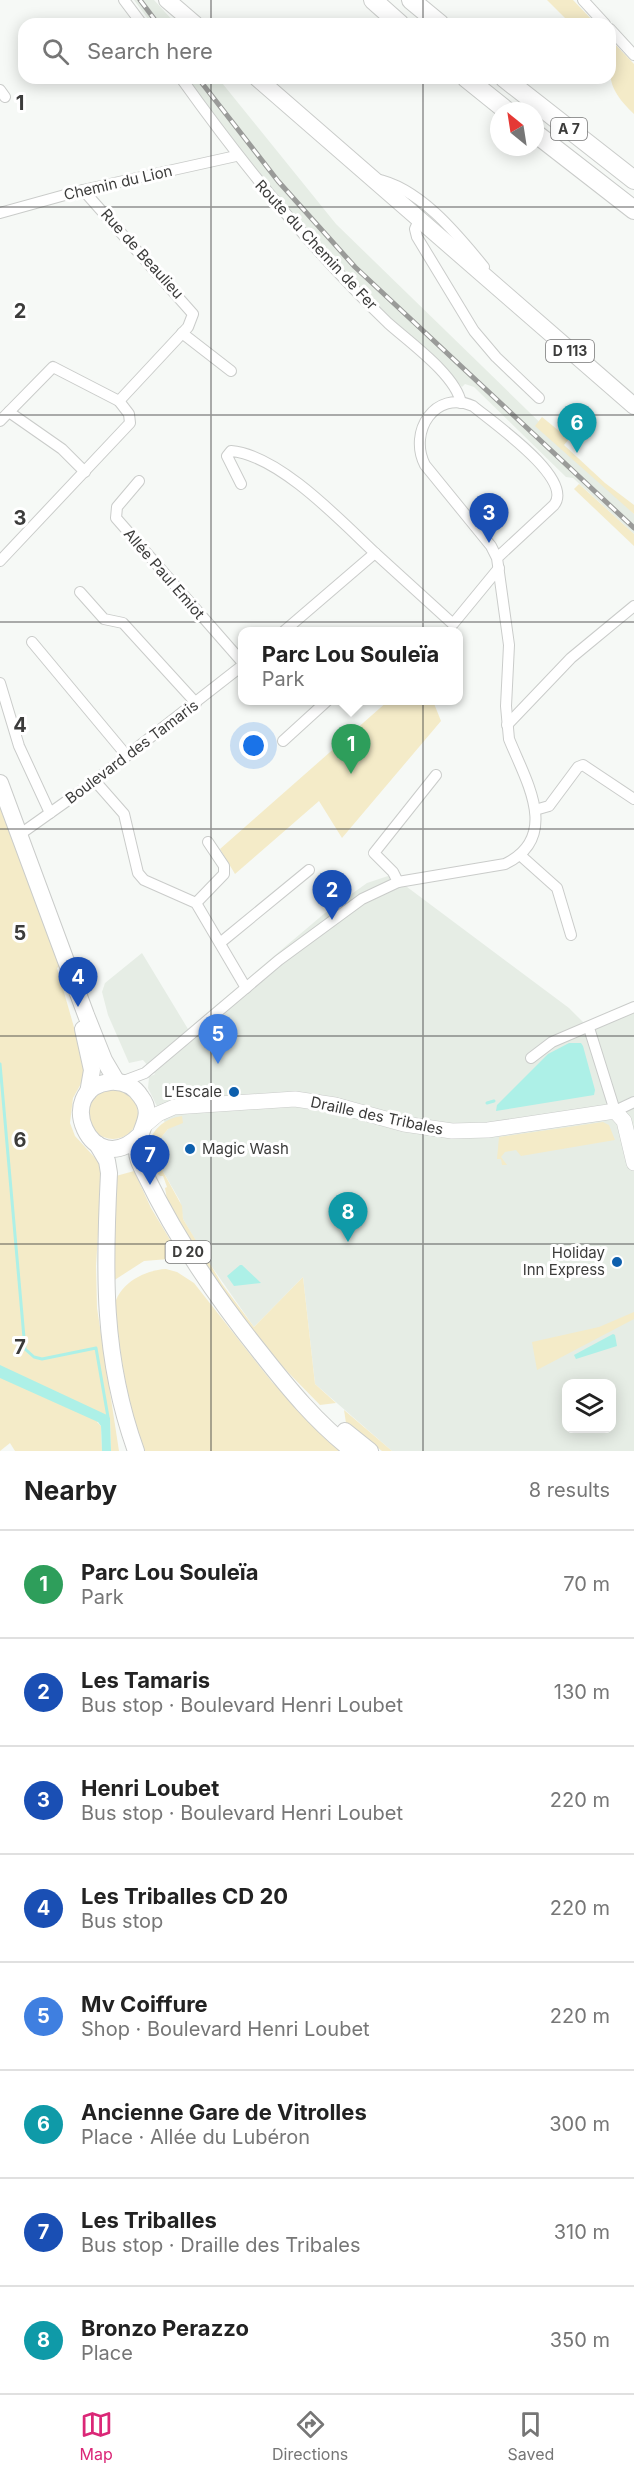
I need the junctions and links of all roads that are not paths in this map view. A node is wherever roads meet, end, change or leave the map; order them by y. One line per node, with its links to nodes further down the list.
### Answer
1 (124, 0): 6 (street)
2 (167, 0): 7 (main road)
3 (373, 0): 8 (highway)
4 (411, 0): 9 (highway)
5 (583, 0): 10 (street)
6 (138, 18)
7 (188, 18)
8 (393, 18)
9 (433, 18)
10 (600, 18)
11 (616, 36): 12 (street)
12 (634, 55)
13 (185, 84): 19 (street, Route du Chemin de Fer)
14 (264, 84): 20 (main road, D 113)
15 (473, 84): 17 (highway)
16 (512, 84): 21 (highway, A 7)
17 (496, 102)
18 (544, 140): 23 (highway, A 7)
19 (236, 156): 22 (street, Chemin du Lion); 31 (street, Route du Chemin de Fer)
20 (373, 178): 25 (main road, D 113); 26 (street)
21 (634, 180)
22 (83, 190): 24 (street, Chemin du Lion); 27 (street, Rue de Beaulieu)
23 (634, 210)
24 (0, 213)
25 (419, 220): 26 (main road, D 113); 29 (street)
26 (507, 296): 32 (main road, D 113)
27 (182, 333): 28 (street); 30 (street, Rue de Beaulieu)
28 (231, 371)
29 (539, 398)
30 (119, 401): 33 (street); 35 (street)
31 (461, 403): 40 (street); 40 (street)
32 (634, 406)
33 (9, 412): 34 (street); 35 (street)
34 (0, 421)
35 (85, 472): 39 (street)
36 (139, 481): 47 (street, Allée Paul Emiot)
37 (241, 484): 38 (street)
38 (375, 553): 43 (street); 44 (street)
39 (0, 561)
40 (498, 563): 43 (street); 52 (street)
41 (80, 592): 50 (street)
42 (634, 606): 52 (street)
43 (453, 624): 45 (street)
44 (289, 627)
45 (450, 627)
46 (32, 642): 54 (street)
47 (238, 658)
48 (238, 668): 50 (street, Boulevard des Tamaris)
49 (0, 683): 60 (street)
50 (196, 703): 54 (street, Boulevard des Tamaris)
51 (323, 705): 53 (street)
52 (507, 726): 59 (street)
53 (283, 741)
54 (127, 756): 56 (street, Boulevard des Tamaris)
55 (436, 775): 65 (street)
56 (95, 781): 60 (street, Boulevard des Tamaris); 66 (street)
57 (0, 783): 61 (main road)
58 (634, 799): 59 (street)
59 (535, 810): 63 (street)
60 (50, 813): 61 (street, Boulevard des Tamaris)
61 (19, 835): 69 (main road)
62 (208, 842): 66 (street)
63 (520, 855): 65 (street); 67 (street)
64 (309, 870): 68 (street)
65 (398, 882): 70 (street)
66 (196, 903): 68 (street)
67 (571, 935)
68 (220, 943): 70 (street)
69 (66, 958): 75 (main road); 76 (main road)
70 (246, 988): 74 (street)
71 (634, 1007): 72 (street)
72 (588, 1028): 73 (street); 80 (street)
73 (531, 1058)
74 (145, 1073): 75 (street); 77 (street)
75 (119, 1082): 76 (main road); 77 (main road)
76 (88, 1093): 82 (main road)
77 (142, 1098): 79 (street, Draille des Tribales); 81 (main road)
78 (634, 1102): 80 (street)
79 (174, 1107): 80 (street, Draille des Tribales); 81 (street, Draille des Tribales)
80 (615, 1112): 83 (street)
81 (143, 1130): 82 (main road); 84 (main road, D 20)
82 (97, 1144): 85 (main road)
83 (634, 1163)
84 (264, 1358): 88 (main road, D 20); 89 (main road, D 20)
85 (119, 1396): 86 (main road); 87 (main road)
86 (124, 1451)
87 (136, 1451)
88 (353, 1451)
89 (370, 1451)

